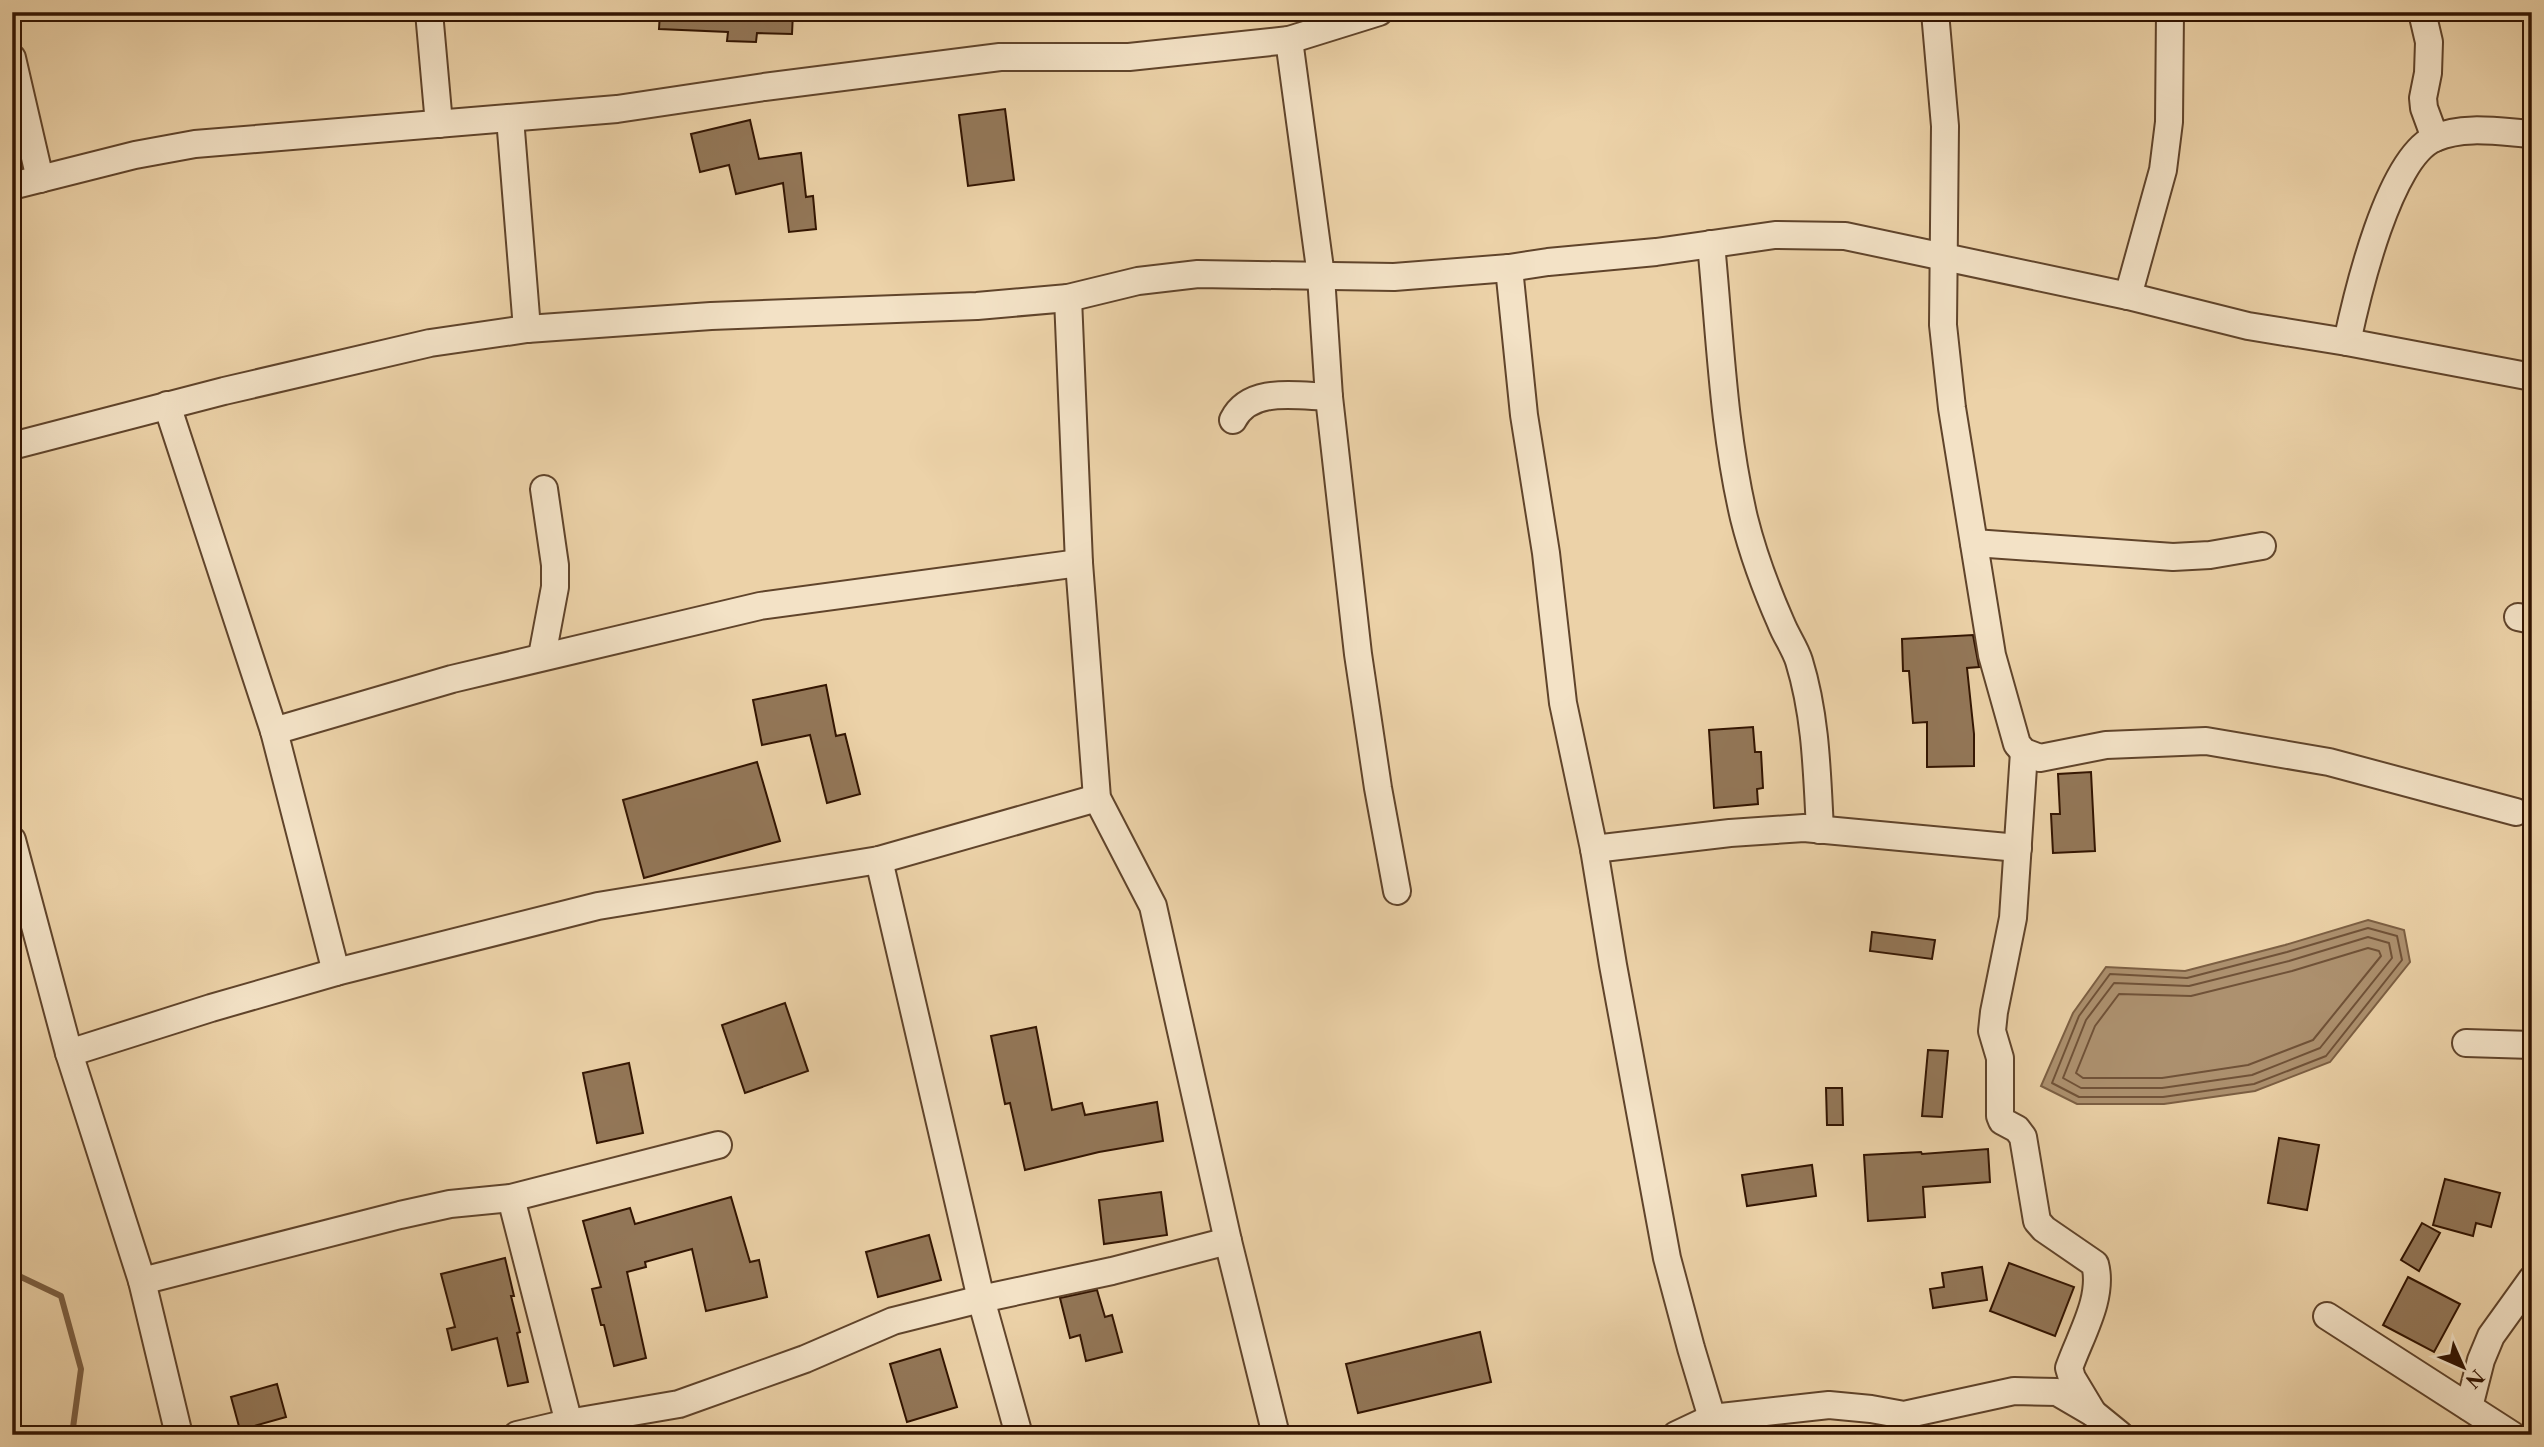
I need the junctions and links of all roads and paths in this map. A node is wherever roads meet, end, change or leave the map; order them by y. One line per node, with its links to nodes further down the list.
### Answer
1 (429, 12): 9 (street)
2 (1379, 12): 6 (street)
3 (1935, 12): 15 (street)
4 (2170, 12): 18 (street)
5 (2422, 12): 11 (street)
6 (1289, 40): 8 (street); 17 (street)
7 (12, 58): 12 (street)
8 (510, 118): 9 (street); 20 (street)
9 (439, 124): 12 (street)
10 (2532, 134): 11 (street)
11 (2435, 138): 21 (street)
12 (40, 179): 13 (street)
13 (12, 186)
14 (1711, 244): 15 (street); 16 (street); 36 (street)
15 (1943, 256): 18 (street); 28 (street)
16 (1509, 268): 17 (street); 39 (street)
17 (1321, 276): 19 (street); 23 (street)
18 (2127, 296): 21 (street)
19 (1068, 298): 20 (street); 30 (street)
20 (527, 329): 24 (street)
21 (2347, 342): 22 (street)
22 (2532, 377)
23 (1329, 397): 25 (street); 41 (street)
24 (167, 405): 26 (street); 32 (street)
25 (1233, 419)
26 (12, 446)
27 (544, 489): 31 (street)
28 (1974, 543): 29 (street); 33 (street)
29 (2262, 546)
30 (1079, 563): 31 (street); 34 (street)
31 (542, 656): 32 (street)
32 (274, 731): 42 (street)
33 (2024, 752): 35 (street); 38 (street)
34 (1097, 798): 40 (street); 48 (street)
35 (2516, 812)
36 (1820, 830): 38 (street); 39 (street)
37 (12, 840): 45 (street)
38 (2018, 848): 54 (street)
39 (1594, 849): 55 (street)
40 (879, 860): 42 (street); 51 (street)
41 (1397, 891)
42 (337, 972): 45 (street)
43 (2466, 1043): 44 (street)
44 (2532, 1045)
45 (69, 1053): 50 (street)
46 (718, 1145): 47 (street)
47 (511, 1198): 50 (street); 57 (street)
48 (1228, 1241): 51 (street); 61 (street)
49 (2532, 1279): 53 (street)
50 (142, 1281): 58 (street)
51 (981, 1299): 57 (street); 60 (street)
52 (2328, 1316): 53 (street)
53 (2469, 1407): 64 (street)
54 (2093, 1413): 56 (street); 63 (street)
55 (1712, 1418): 56 (street); 62 (street)
56 (1900, 1425)
57 (570, 1429): 59 (street)
58 (179, 1435)
59 (517, 1435)
60 (1019, 1435)
61 (1276, 1435)
62 (1676, 1435)
63 (2120, 1435)
64 (2512, 1435)

